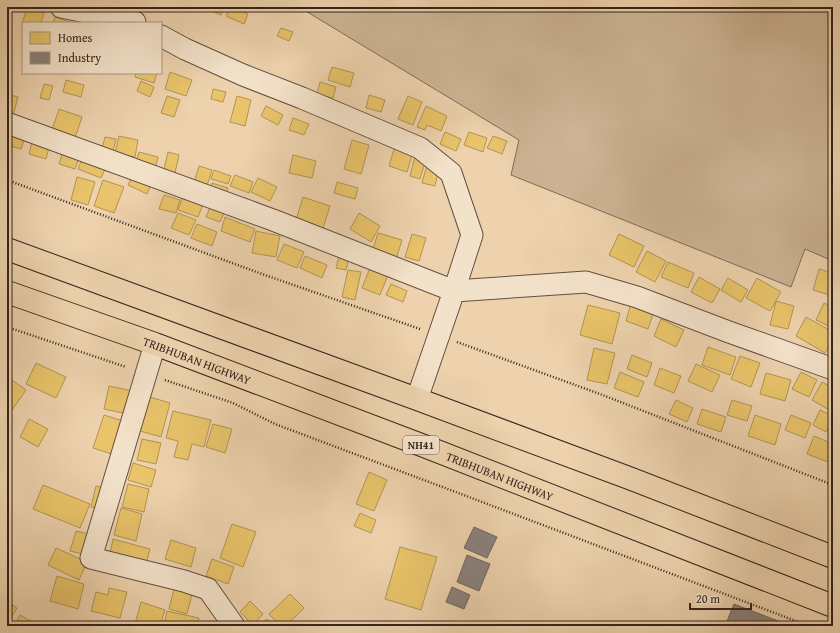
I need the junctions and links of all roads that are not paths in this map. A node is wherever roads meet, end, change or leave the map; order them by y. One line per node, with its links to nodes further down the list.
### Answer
1 (61, 7): 2 (street)
2 (136, 17)
3 (162, 37): 7 (street)
4 (7, 123): 7 (street)
5 (7, 249): 10 (highway)
6 (7, 292): 8 (highway, TRIBHUBAN HIGHWAY / NH41)
7 (454, 292): 9 (street); 10 (street)
8 (155, 344): 12 (highway, TRIBHUBAN HIGHWAY / NH41); 13 (street)
9 (833, 369)
10 (417, 399): 11 (highway)
11 (833, 557)
12 (833, 606)
13 (234, 626)

